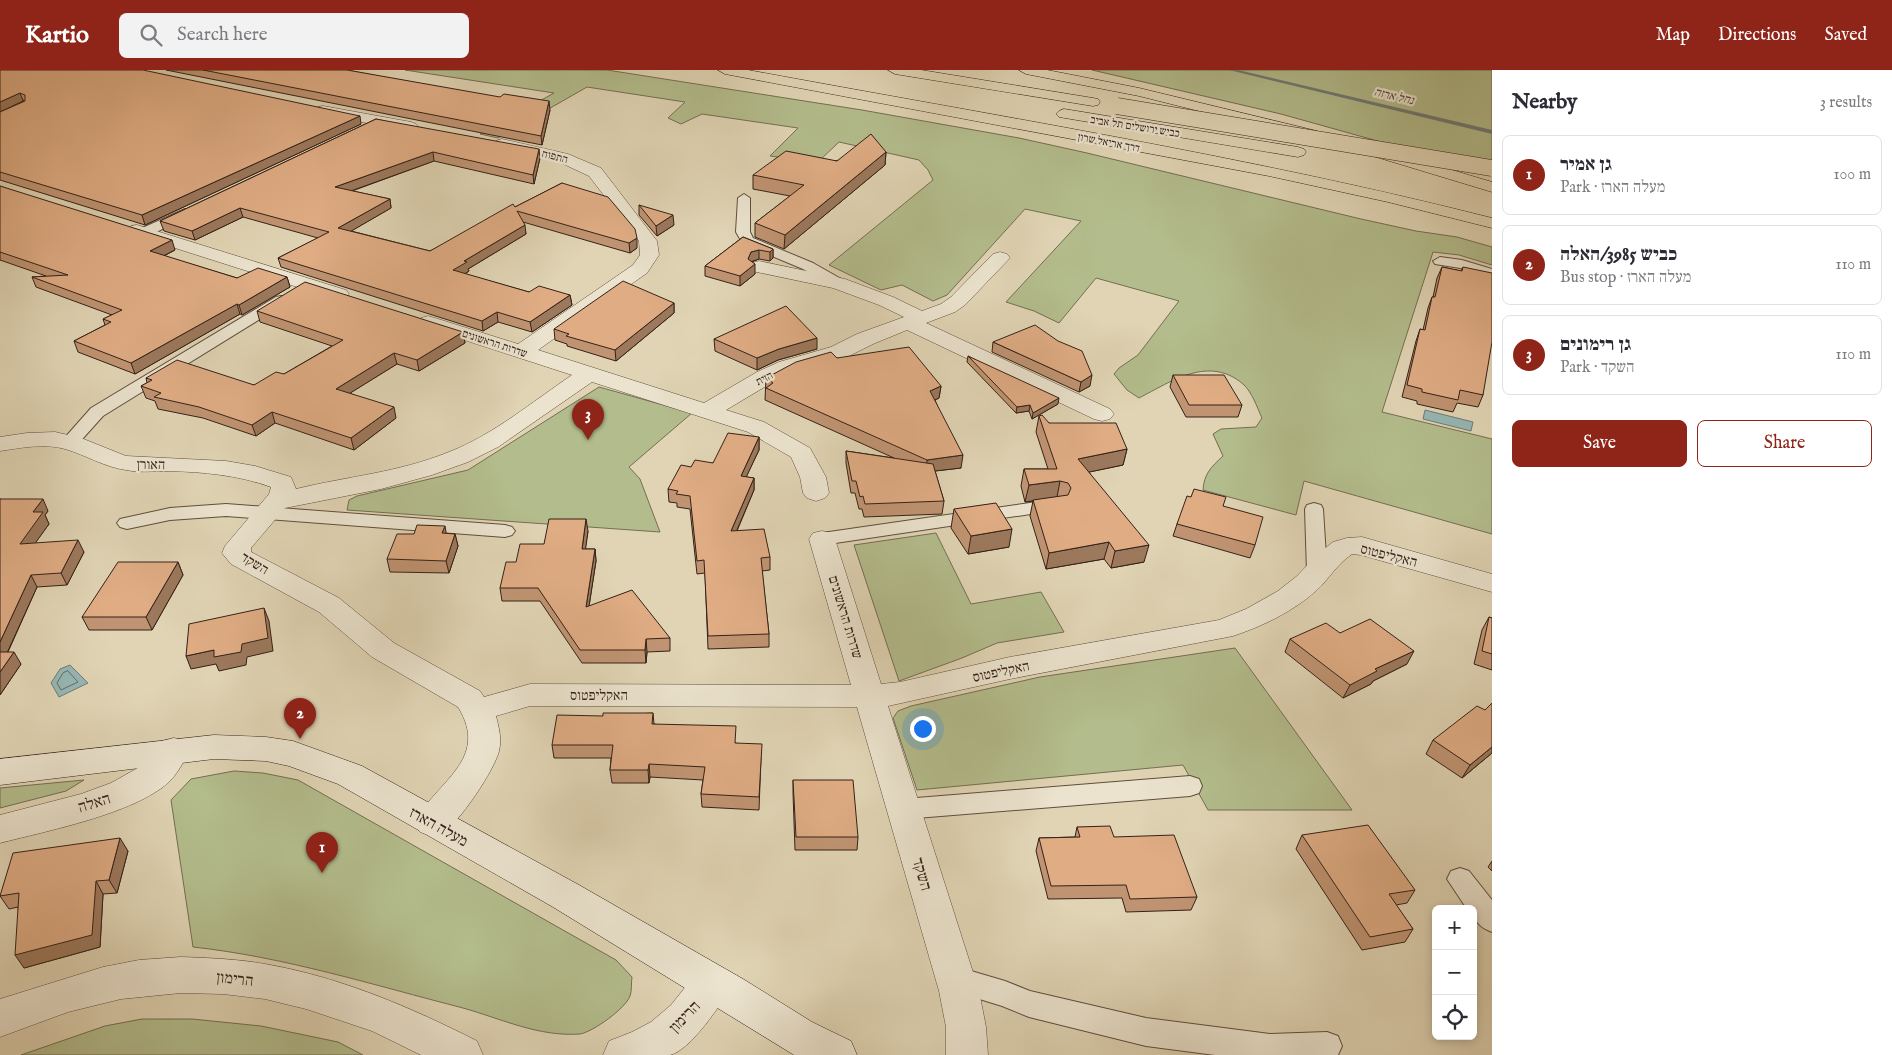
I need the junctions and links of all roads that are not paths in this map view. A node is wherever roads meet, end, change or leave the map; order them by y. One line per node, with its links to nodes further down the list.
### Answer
1 (725, 70): 13 (highway, דרך אריאל שרון)
2 (779, 70): 5 (highway)
3 (895, 70): 12 (highway, כביש ירושלים תל אביב, bridge)
4 (1026, 70): 15 (highway)
5 (883, 85)
6 (312, 107): 8 (street)
7 (1046, 111): 14 (highway, כביש ירושלים תל אביב)
8 (379, 121): 9 (lane); 10 (street)
9 (363, 129)
10 (426, 130)
11 (482, 141): 31 (street, התפוח)
12 (1492, 168)
13 (1322, 182): 19 (highway, דרך אריאל שרון); 21 (highway)
14 (1492, 183)
15 (1492, 187)
16 (744, 198): 27 (lane)
17 (197, 207): 20 (lane)
18 (118, 223): 20 (street)
19 (1492, 223)
20 (145, 232): 26 (street)
21 (1492, 235)
22 (1000, 258): 30 (street, הזית)
23 (1440, 261): 25 (lane)
24 (759, 268): 27 (street)
25 (1492, 273)
26 (308, 284): 28 (street); 35 (lane)
27 (838, 284): 30 (street)
28 (354, 299)
29 (410, 316): 31 (street, שדרות הראשונים)
30 (915, 321): 33 (street, הזית); 34 (street)
31 (522, 352): 32 (street, שדרות הראשונים)
32 (590, 374): 33 (street, שדרות הראשונים); 39 (street)
33 (707, 411): 37 (street, שדרות הראשונים)
34 (1102, 414)
35 (70, 442): 36 (street, האורן); 39 (street, האורן)
36 (0, 444)
37 (816, 493)
38 (1057, 505): 43 (lane)
39 (271, 508): 41 (lane); 42 (lane); 47 (street, השקד)
40 (1314, 509): 44 (lane)
41 (127, 523)
42 (505, 532)
43 (822, 539): 46 (street, שדרות הראשונים)
44 (1317, 573): 45 (street, האקליפטוס); 46 (street, האקליפטוס)
45 (1492, 583)
46 (870, 696): 47 (street, האקליפטוס); 51 (street, השקד)
47 (478, 710): 52 (street)
48 (174, 750): 49 (street, מעלה הארז); 52 (street, מעלה הארז); 53 (street, האלה)
49 (0, 772)
50 (1190, 786): 51 (lane)
51 (904, 810): 56 (street, השקד)
52 (432, 822): 57 (street, מעלה הארז)
53 (0, 829)
54 (1460, 880): 55 (lane)
55 (1492, 920)
56 (954, 979): 59 (lane); 63 (street, השקד)
57 (713, 983): 61 (street, הרימון); 62 (street, מעלה הארז)
58 (0, 1018): 60 (street, הרימון)
59 (1327, 1046)
60 (462, 1055)
61 (624, 1055)
62 (836, 1055)
63 (967, 1055)

